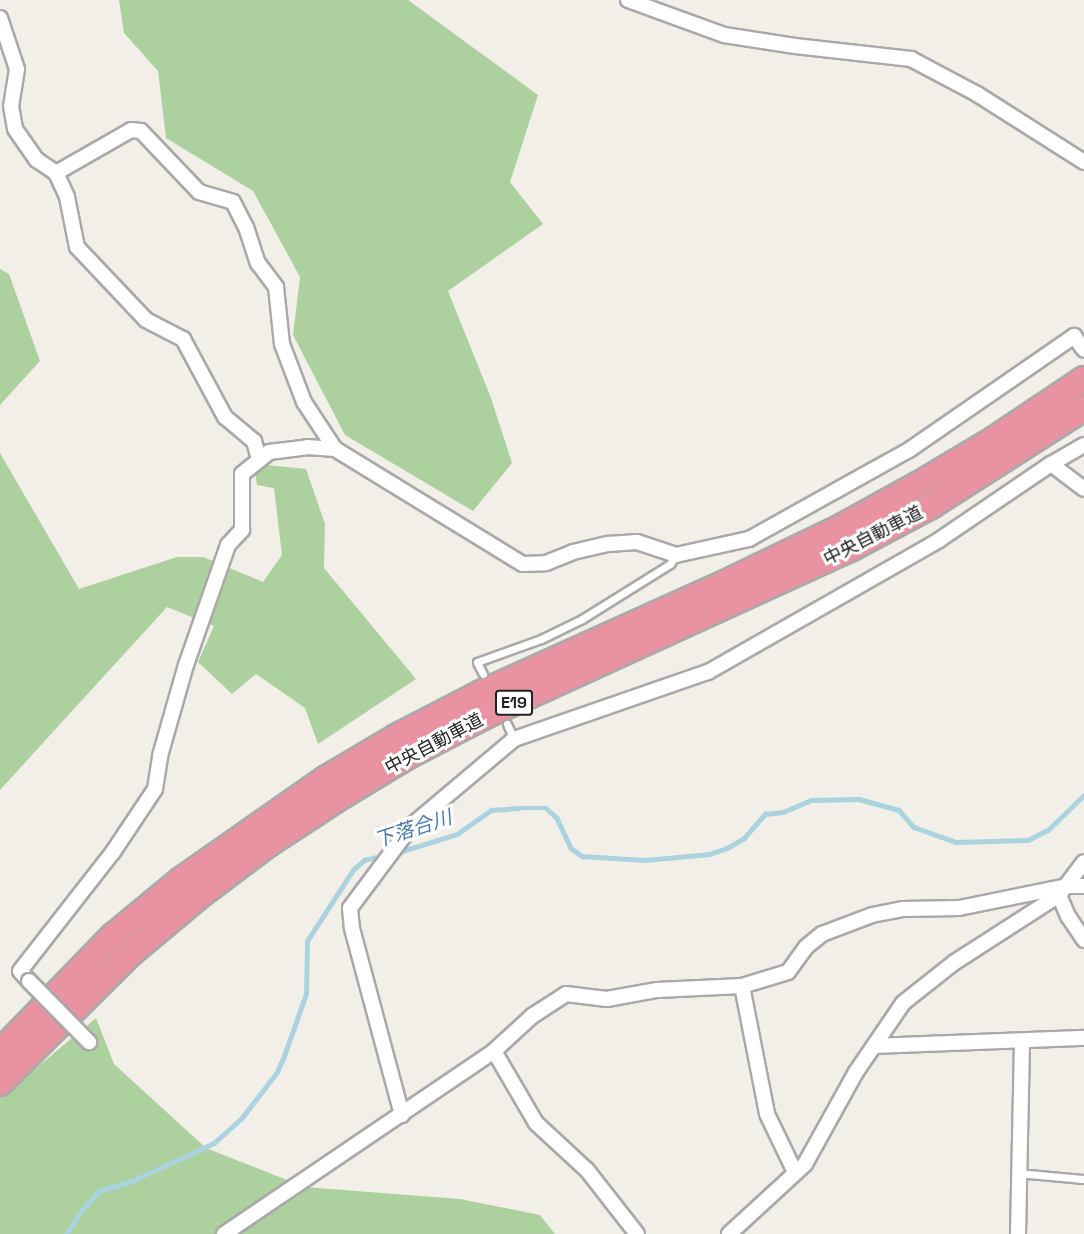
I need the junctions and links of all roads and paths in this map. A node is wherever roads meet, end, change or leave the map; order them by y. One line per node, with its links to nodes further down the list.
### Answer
1 (628, 0): 3 (street)
2 (0, 18): 4 (street)
3 (1084, 162)
4 (56, 173): 9 (street); 10 (street)
5 (1084, 350): 13 (street)
6 (1084, 379): 27 (highway, 中央自動車道 / E19)
7 (1084, 408): 28 (highway, 中央自動車道 / E19)
8 (1084, 445): 11 (street)
9 (335, 448): 10 (street); 13 (street)
10 (259, 460): 24 (street, bridge)
11 (1051, 464): 12 (street); 16 (street)
12 (1084, 489)
13 (676, 555): 14 (lane)
14 (483, 674)
15 (507, 724): 16 (lane)
16 (514, 739): 29 (street)
17 (1084, 862): 19 (street)
18 (1084, 886): 19 (street)
19 (1063, 890): 20 (street); 21 (street); 25 (street)
20 (1084, 940)
21 (742, 986): 26 (street); 30 (street)
22 (1084, 1038): 23 (street)
23 (1022, 1041): 25 (street); 31 (street)
24 (89, 1042)
25 (874, 1046): 30 (street)
26 (494, 1051): 29 (street); 34 (street)
27 (0, 1052)
28 (0, 1083)
29 (402, 1115): 33 (street)
30 (794, 1170): 35 (street)
31 (1018, 1173): 32 (lane); 36 (street)
32 (1084, 1179)
33 (224, 1234)
34 (637, 1234)
35 (729, 1234)
36 (1018, 1234)

